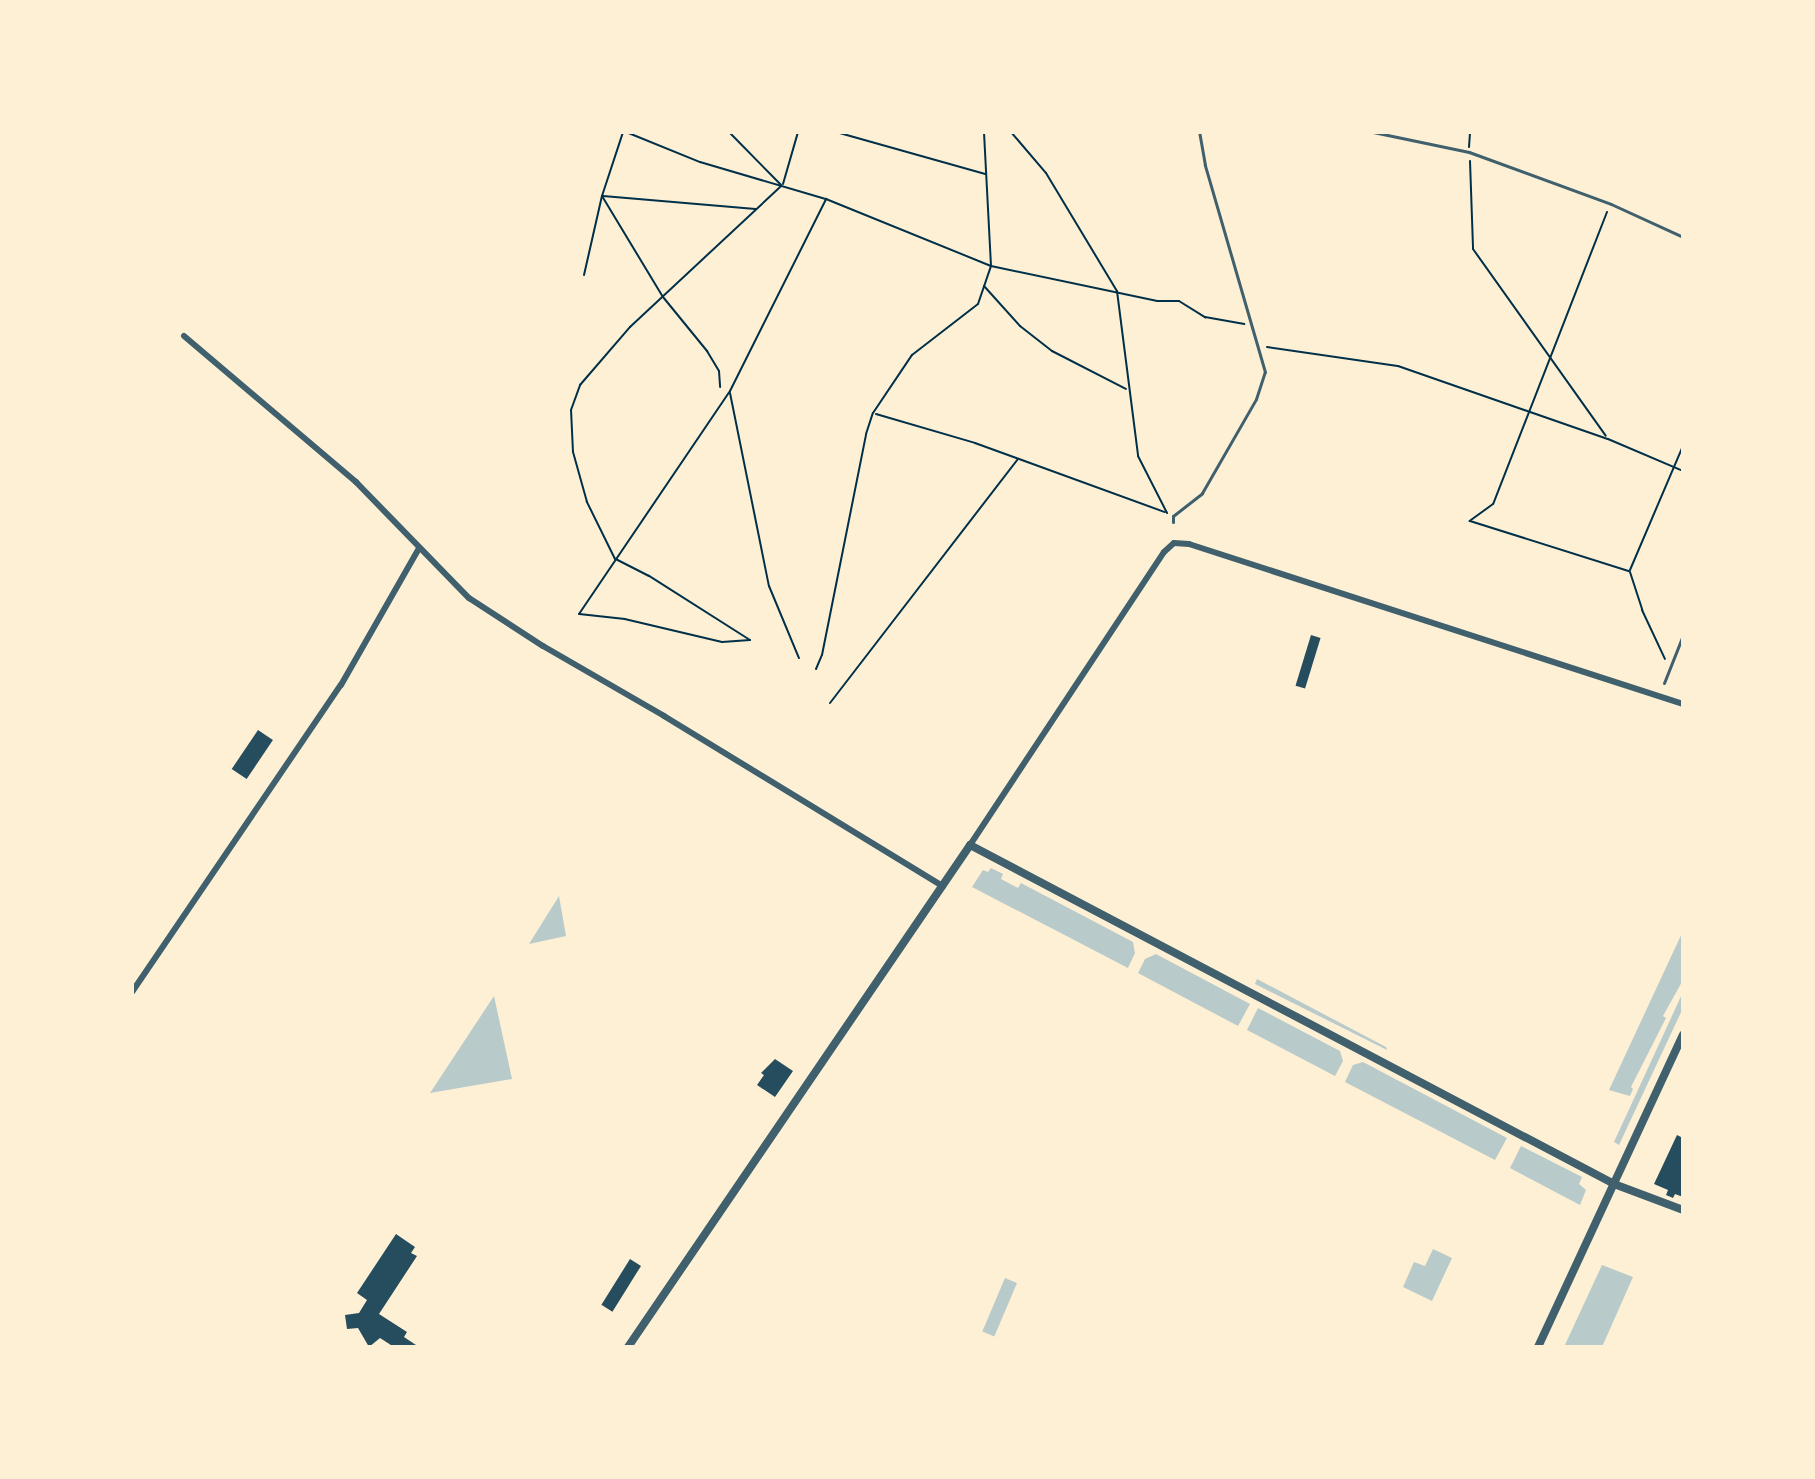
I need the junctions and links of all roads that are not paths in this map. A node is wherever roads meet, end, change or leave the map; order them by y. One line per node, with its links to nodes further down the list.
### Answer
1 (1199, 132): 5 (lane)
2 (1373, 132): 3 (lane)
3 (1683, 237)
4 (184, 336): 6 (street)
5 (1173, 522)
6 (419, 548): 11 (street); 12 (street)
7 (1683, 635): 8 (lane)
8 (1664, 683)
9 (1683, 704): 10 (street)
10 (970, 845): 11 (street); 14 (street)
11 (943, 886): 16 (street)
12 (132, 992)
13 (1683, 1035): 14 (street)
14 (1614, 1184): 15 (street); 17 (street)
15 (1683, 1210)
16 (628, 1347)
17 (1538, 1347)

